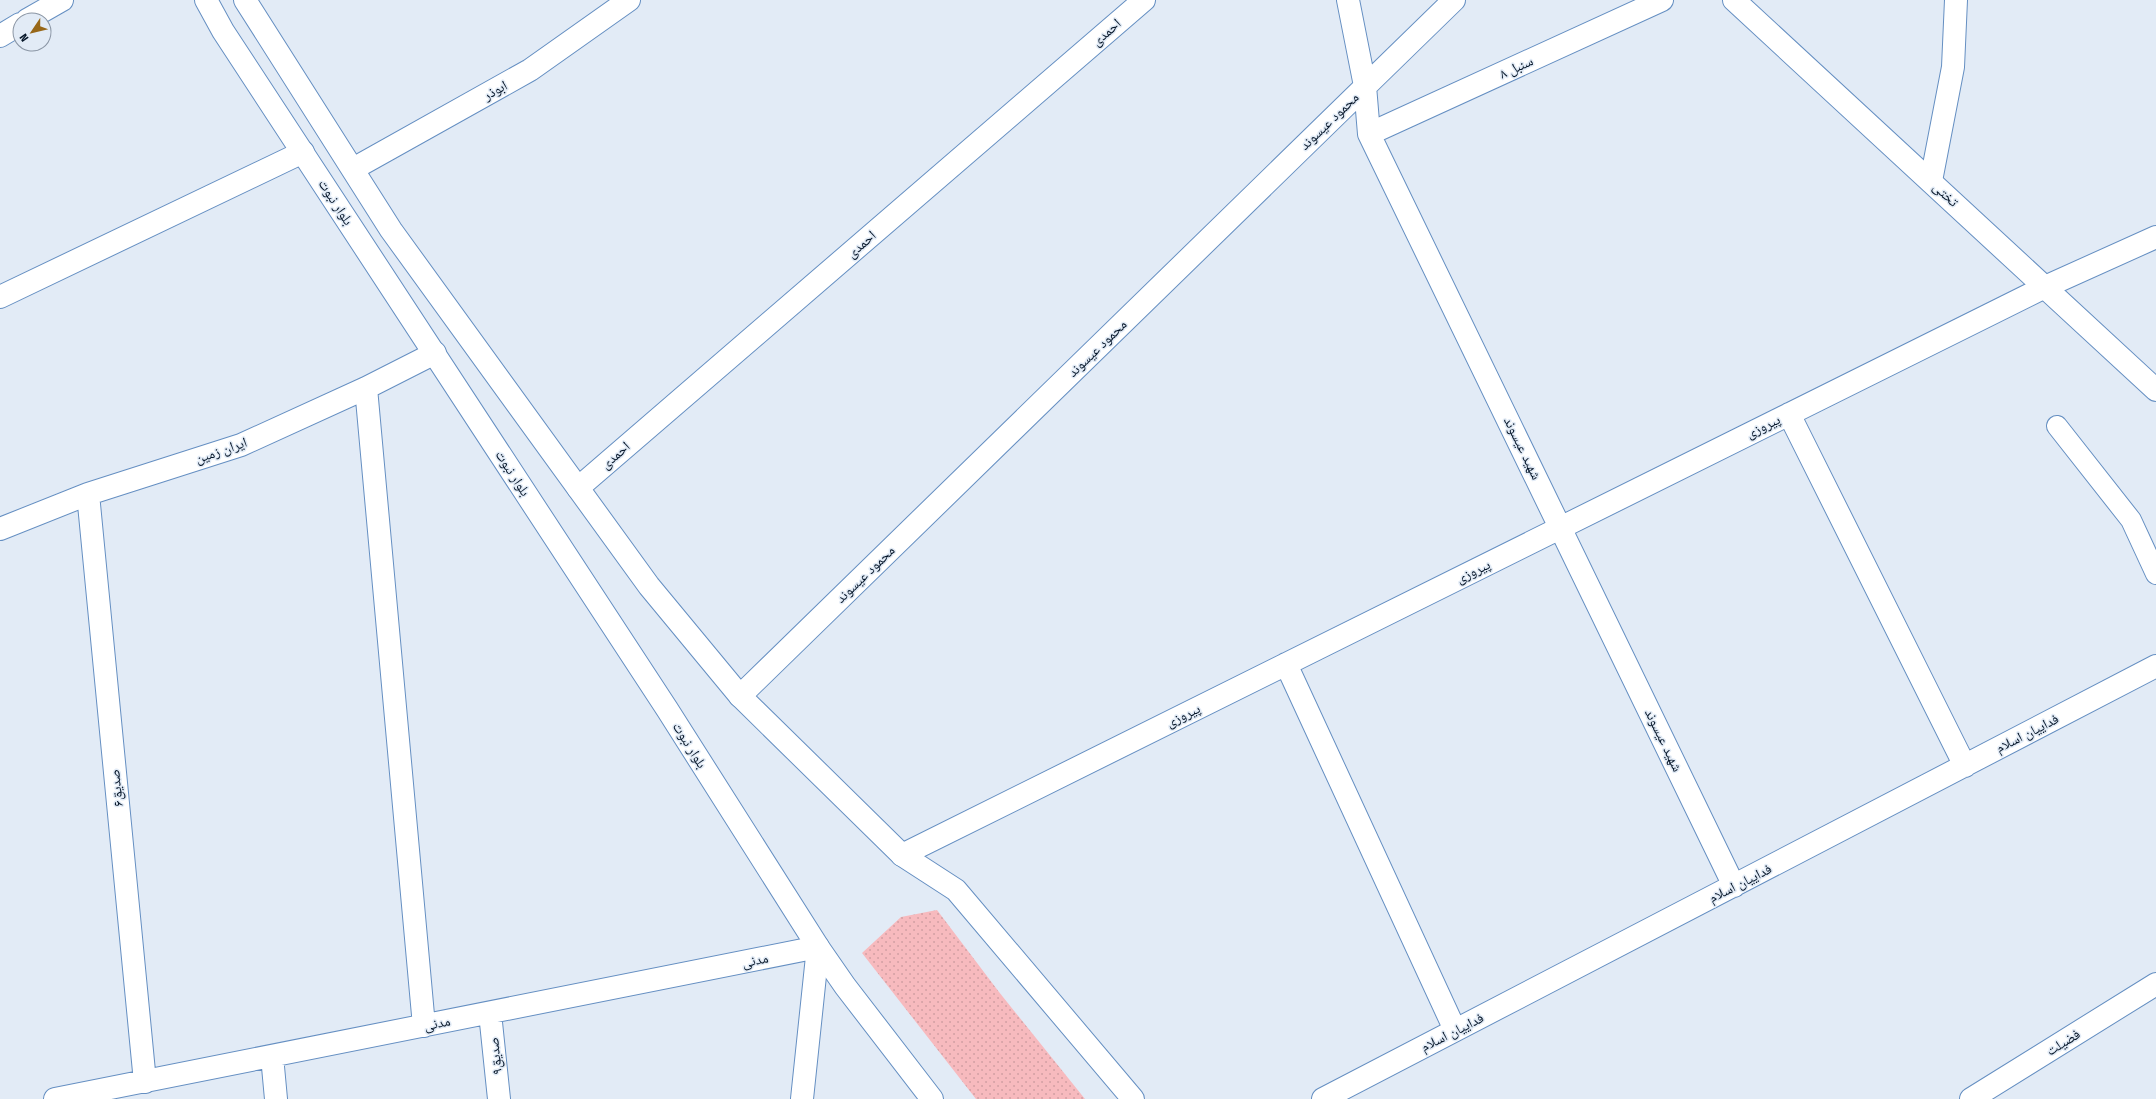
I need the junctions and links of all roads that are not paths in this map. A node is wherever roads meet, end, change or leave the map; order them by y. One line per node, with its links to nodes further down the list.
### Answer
1 (62, 0): 11 (street)
2 (206, 0): 16 (street, بلوار نبوت)
3 (245, 0): 17 (street)
4 (629, 0): 17 (street, ابوذر)
5 (1144, 0): 27 (street, احمدی)
6 (1348, 0): 14 (street, شهید عیسوند)
7 (1454, 0): 14 (street, محمود عیسوند)
8 (1662, 0): 15 (street, سنبل ۸)
9 (1734, 0): 18 (street, تختی)
10 (1956, 0): 18 (street)
11 (41, 12)
12 (12, 29): 13 (street)
13 (0, 36)
14 (1365, 86): 15 (street, شهید عیسوند); 34 (street, محمود عیسوند)
15 (1369, 134): 29 (street, شهید عیسوند)
16 (303, 152): 21 (street); 22 (street, بلوار نبوت)
17 (352, 169): 27 (street)
18 (1931, 181): 20 (street, تختی)
19 (2156, 237): 20 (street, پیروزی)
20 (2045, 287): 24 (street, تختی); 25 (street, پیروزی)
21 (0, 297)
22 (435, 353): 23 (street, ایران زمین); 38 (street, بلوار نبوت)
23 (366, 388): 28 (street, ایران زمین); 41 (street)
24 (2156, 390)
25 (1789, 414): 29 (street, پیروزی); 35 (street)
26 (2057, 426): 31 (lane)
27 (578, 488): 34 (street)
28 (88, 494): 30 (street, ایران زمین); 44 (street, صدیق۶)
29 (1561, 527): 32 (street, پیروزی); 37 (street, شهید عیسوند)
30 (0, 528)
31 (2156, 574)
32 (1286, 664): 36 (street, پیروزی); 42 (street)
33 (2156, 666): 35 (street, فداییان اسلام)
34 (740, 696): 36 (street)
35 (1965, 766): 37 (street, فداییان اسلام)
36 (902, 855): 50 (street)
37 (1734, 886): 42 (street, فداییان اسلام)
38 (818, 947): 40 (street, مدنی); 48 (street); 49 (street, بلوار نبوت)
39 (2156, 984): 52 (street, فضیلت)
40 (490, 1013): 41 (street, مدنی); 47 (street, صدیق۹)
41 (424, 1026): 43 (street, مدنی)
42 (1455, 1030): 51 (street, فداییان اسلام)
43 (272, 1056): 44 (street, مدنی); 46 (street)
44 (145, 1082): 45 (street, مدنی)
45 (55, 1099)
46 (276, 1099)
47 (499, 1099)
48 (802, 1099)
49 (932, 1099)
50 (1133, 1099)
51 (1323, 1099)
52 (1971, 1099)

